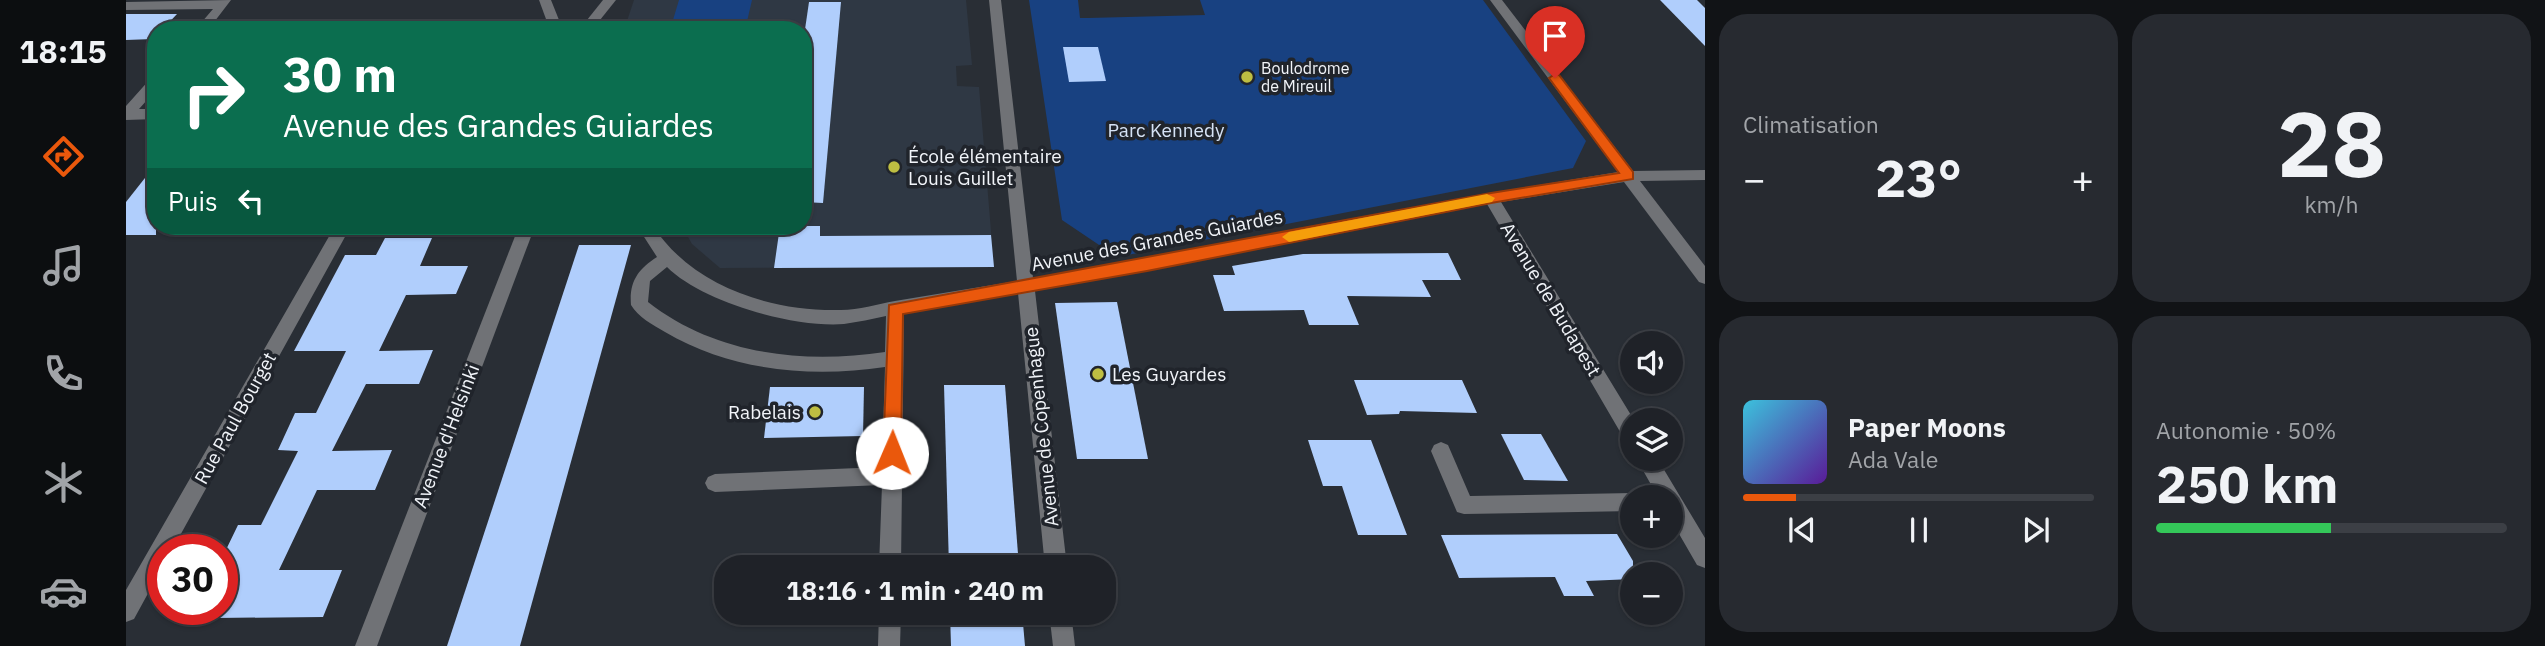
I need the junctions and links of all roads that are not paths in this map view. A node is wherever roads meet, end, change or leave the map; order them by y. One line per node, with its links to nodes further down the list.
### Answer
1 (545, 0): 8 (street)
2 (610, 0): 9 (street)
3 (995, 0): 21 (street, Avenue de Copenhague)
4 (1496, 0): 14 (street)
5 (224, 2): 6 (street); 7 (street)
6 (126, 6)
7 (208, 21)
8 (553, 21)
9 (592, 21)
10 (147, 91): 11 (street)
11 (127, 114): 12 (street)
12 (147, 114)
13 (1705, 175): 14 (street, Avenue des Grandes Guiardes)
14 (1628, 176): 15 (street, Avenue des Grandes Guiardes); 20 (street)
15 (1491, 198): 21 (street, Avenue des Grandes Guiardes); 24 (street, Avenue de Budapest)
16 (338, 235): 33 (street, Rue Paul Bourget)
17 (524, 235): 36 (street, Avenue d'Helsinki)
18 (650, 235): 19 (street, Avenue des Grandes Guiardes)
19 (667, 259): 22 (street, Avenue des Grandes Guiardes); 23 (street)
20 (1705, 278)
21 (1025, 286): 22 (street, Avenue des Grandes Guiardes); 31 (street, Avenue de Copenhague)
22 (895, 310): 23 (street)
23 (894, 358): 26 (street)
24 (1620, 414)
25 (1441, 451): 28 (street)
26 (891, 476): 27 (street); 30 (street)
27 (715, 483)
28 (1620, 502)
29 (1683, 520): 32 (street)
30 (890, 555)
31 (1055, 555)
32 (1705, 558)
33 (126, 611)
34 (890, 625): 37 (street)
35 (1062, 625): 38 (street)
36 (366, 646)
37 (889, 646)
38 (1064, 646)

